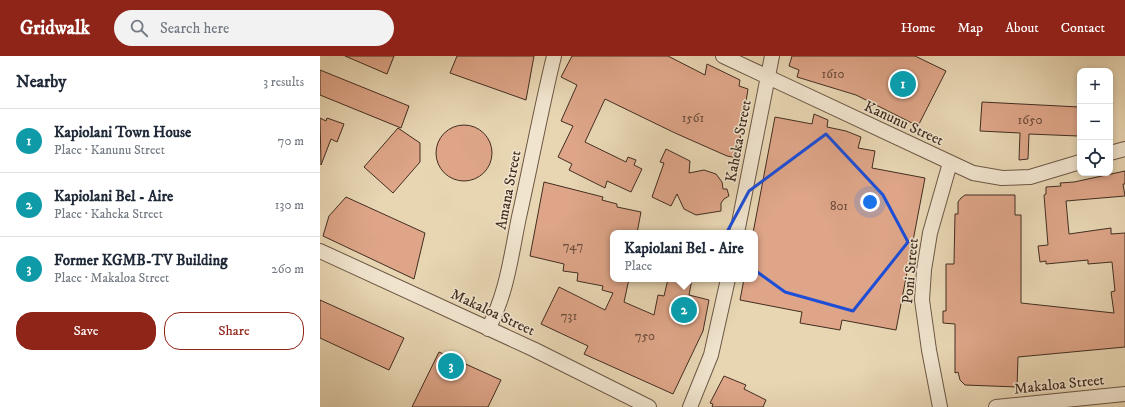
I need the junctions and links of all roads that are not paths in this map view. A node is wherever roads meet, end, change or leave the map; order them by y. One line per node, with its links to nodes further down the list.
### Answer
1 (554, 56): 12 (street, Amana Street)
2 (723, 56): 4 (street, Kanunu Street)
3 (772, 56): 4 (street, Kaheka Street)
4 (768, 78): 7 (street, Kanunu Street); 9 (street, Kaheka Street)
5 (1125, 149): 6 (street)
6 (1113, 152)
7 (950, 163): 8 (street, Kanunu Street); 17 (street, Poni Street)
8 (1077, 163)
9 (738, 230)
10 (320, 251): 12 (street, Makaloa Street)
11 (727, 282): 16 (street)
12 (488, 328): 15 (street, Makaloa Street)
13 (1125, 394): 14 (street, Makaloa Street)
14 (1057, 404): 18 (street, Makaloa Street)
15 (649, 407)
16 (690, 407)
17 (940, 407)
18 (996, 407)

